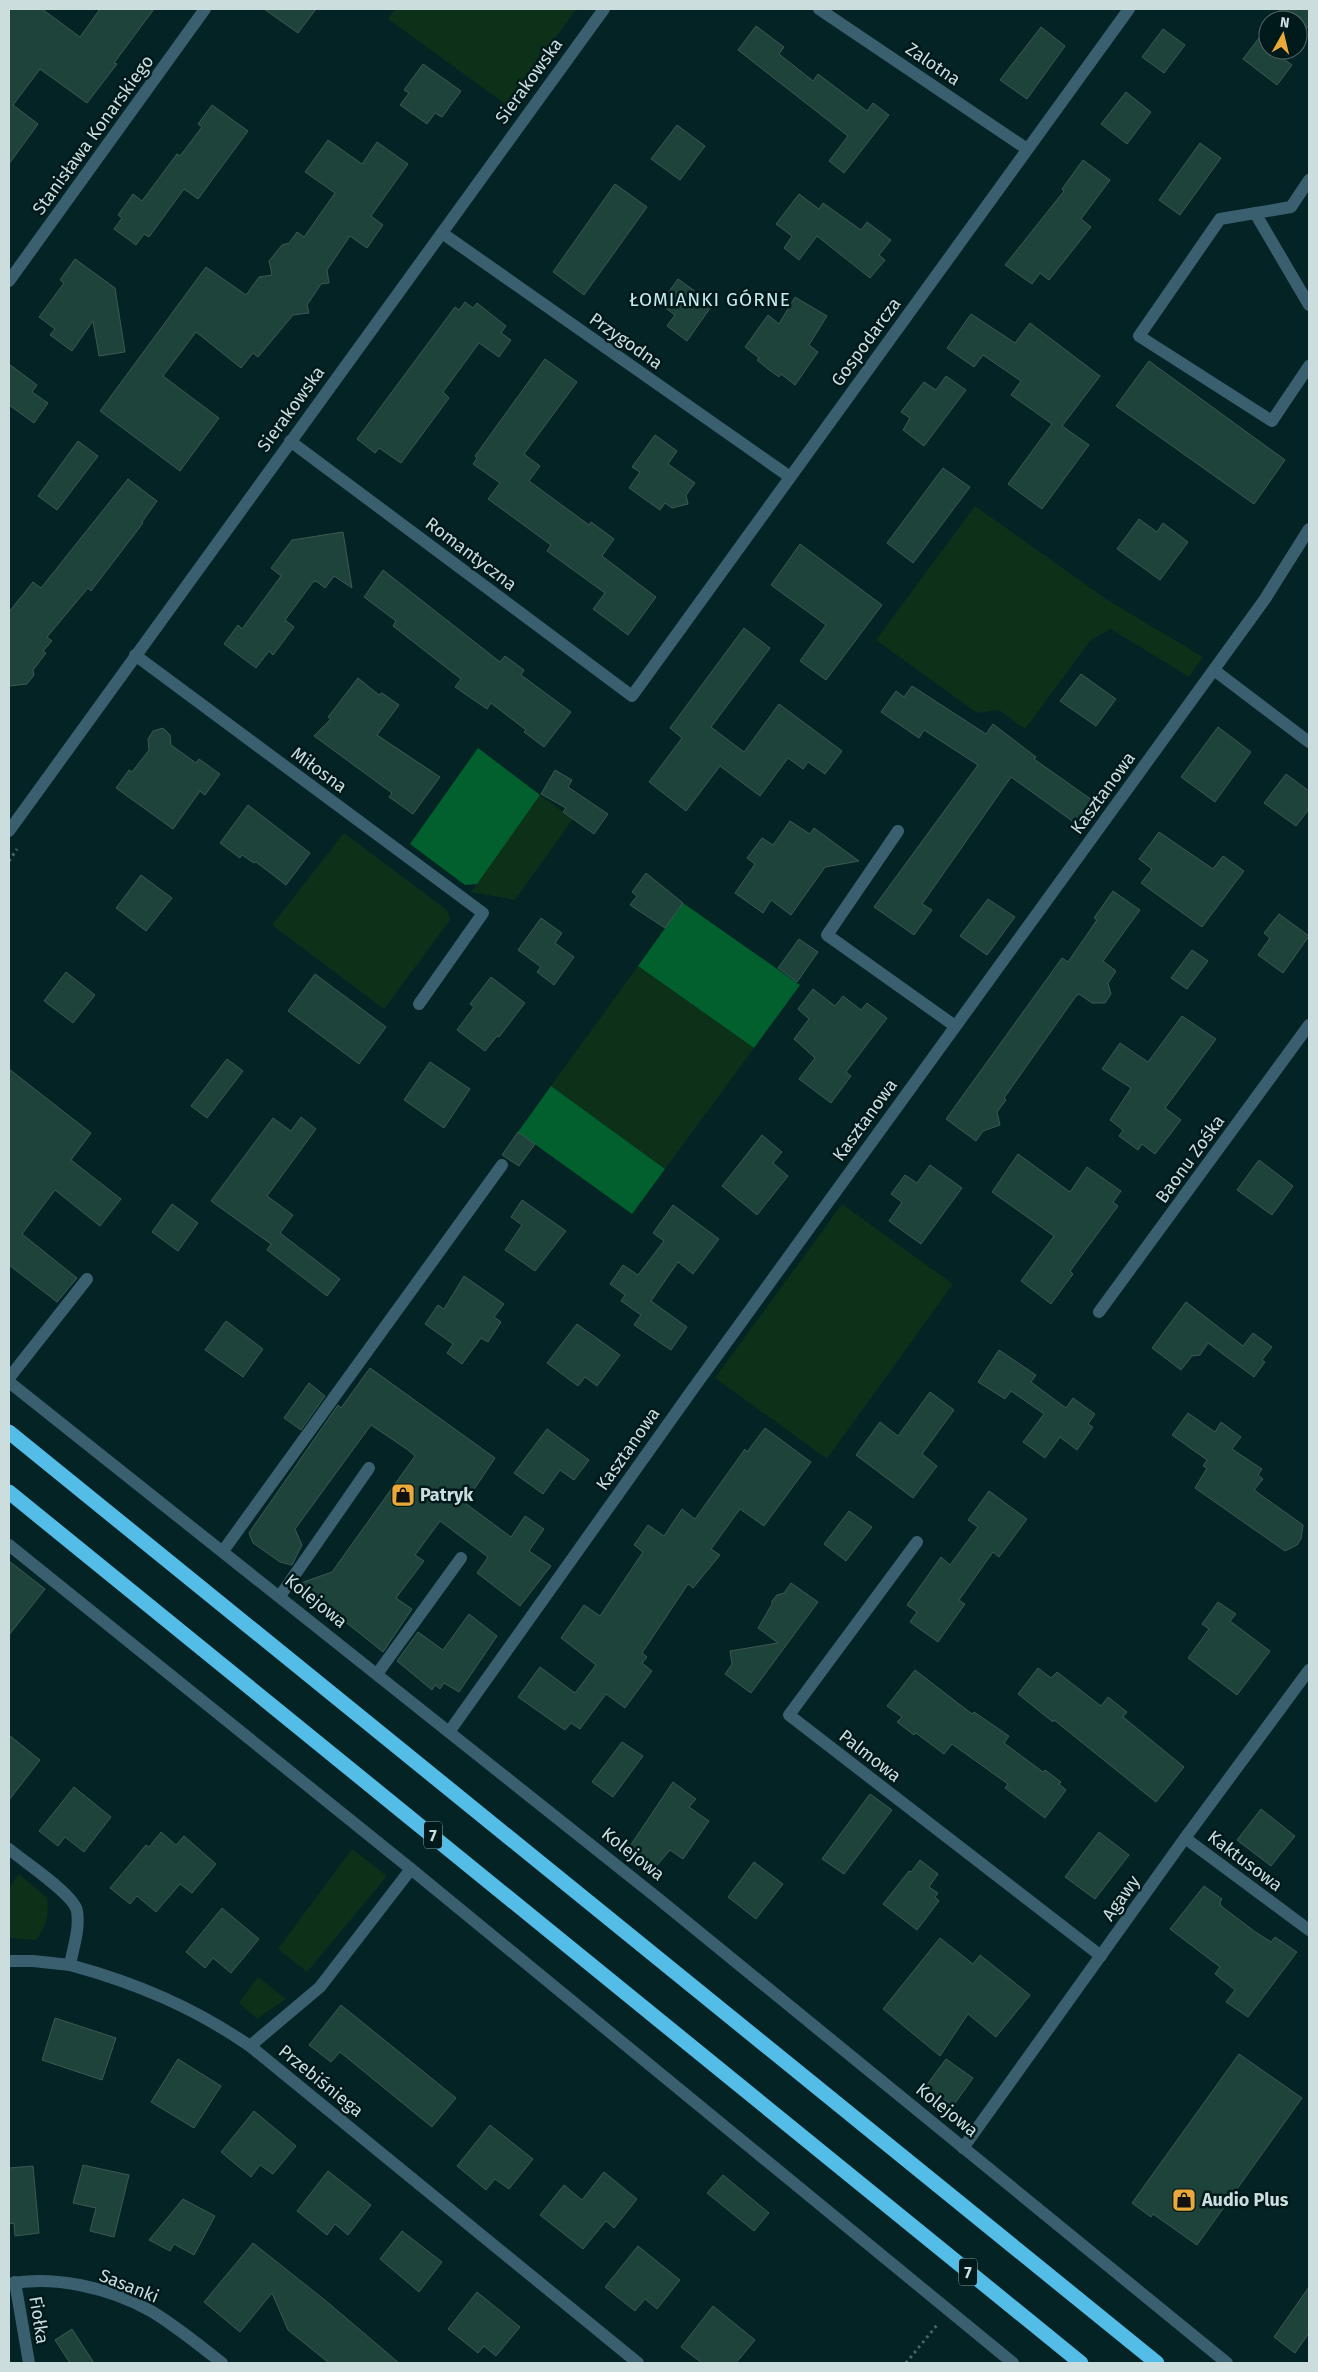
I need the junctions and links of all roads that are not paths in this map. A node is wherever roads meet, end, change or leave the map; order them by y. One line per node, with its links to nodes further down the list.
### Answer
1 (205, 9): 9 (street, Stanisława Konarskiego)
2 (604, 9): 8 (street, Sierakowska)
3 (819, 9): 5 (street, Zalotna)
4 (1129, 9): 5 (street, Gospodarcza)
5 (1027, 149): 13 (street, Gospodarcza)
6 (1309, 180): 7 (street)
7 (1255, 213): 10 (street); 11 (street)
8 (442, 233): 12 (street, Sierakowska); 13 (street, Przygodna)
9 (9, 281)
10 (1309, 305)
11 (1309, 366)
12 (290, 440): 15 (street, Sierakowska); 17 (street, Romantyczna)
13 (790, 477): 17 (street, Gospodarcza)
14 (1309, 529): 16 (street, Kasztanowa)
15 (135, 655): 19 (street, Sierakowska); 21 (street, Miłosna)
16 (1214, 670): 18 (street); 23 (street, Kasztanowa)
17 (632, 696)
18 (1309, 742)
19 (9, 831)
20 (898, 831): 23 (street)
21 (419, 1004)
22 (1309, 1025): 26 (street, Baonu Zośka)
23 (955, 1026): 39 (street, Kasztanowa)
24 (502, 1165): 34 (street)
25 (87, 1279): 27 (street)
26 (1099, 1312)
27 (9, 1378)
28 (9, 1382): 34 (street, Kolejowa)
29 (9, 1432): 55 (highway)
30 (369, 1468): 36 (street)
31 (9, 1492): 54 (highway, 7)
32 (917, 1542): 44 (street, Palmowa)
33 (9, 1545): 42 (street)
34 (223, 1551): 36 (street, Kolejowa)
35 (461, 1558): 38 (street)
36 (280, 1596): 38 (street, Kolejowa)
37 (1309, 1670): 40 (street, Agawy)
38 (376, 1674): 39 (street, Kolejowa)
39 (449, 1732): 48 (street, Kolejowa)
40 (1185, 1838): 43 (street, Kaktusowa); 44 (street, Agawy)
41 (9, 1849): 46 (street)
42 (411, 1869): 47 (street); 53 (street)
43 (1309, 1930)
44 (1102, 1956): 48 (street, Agawy)
45 (9, 1961): 46 (street, Przebiśniega)
46 (70, 1965): 47 (street, Przebiśniega)
47 (250, 2046): 52 (street, Przebiśniega)
48 (963, 2148): 56 (street, Kolejowa)
49 (12, 2283): 50 (street, Fiołka); 51 (street, Sasanki)
50 (29, 2363)
51 (222, 2363)
52 (638, 2363)
53 (1013, 2363)
54 (1081, 2363)
55 (1157, 2363)
56 (1227, 2363)

